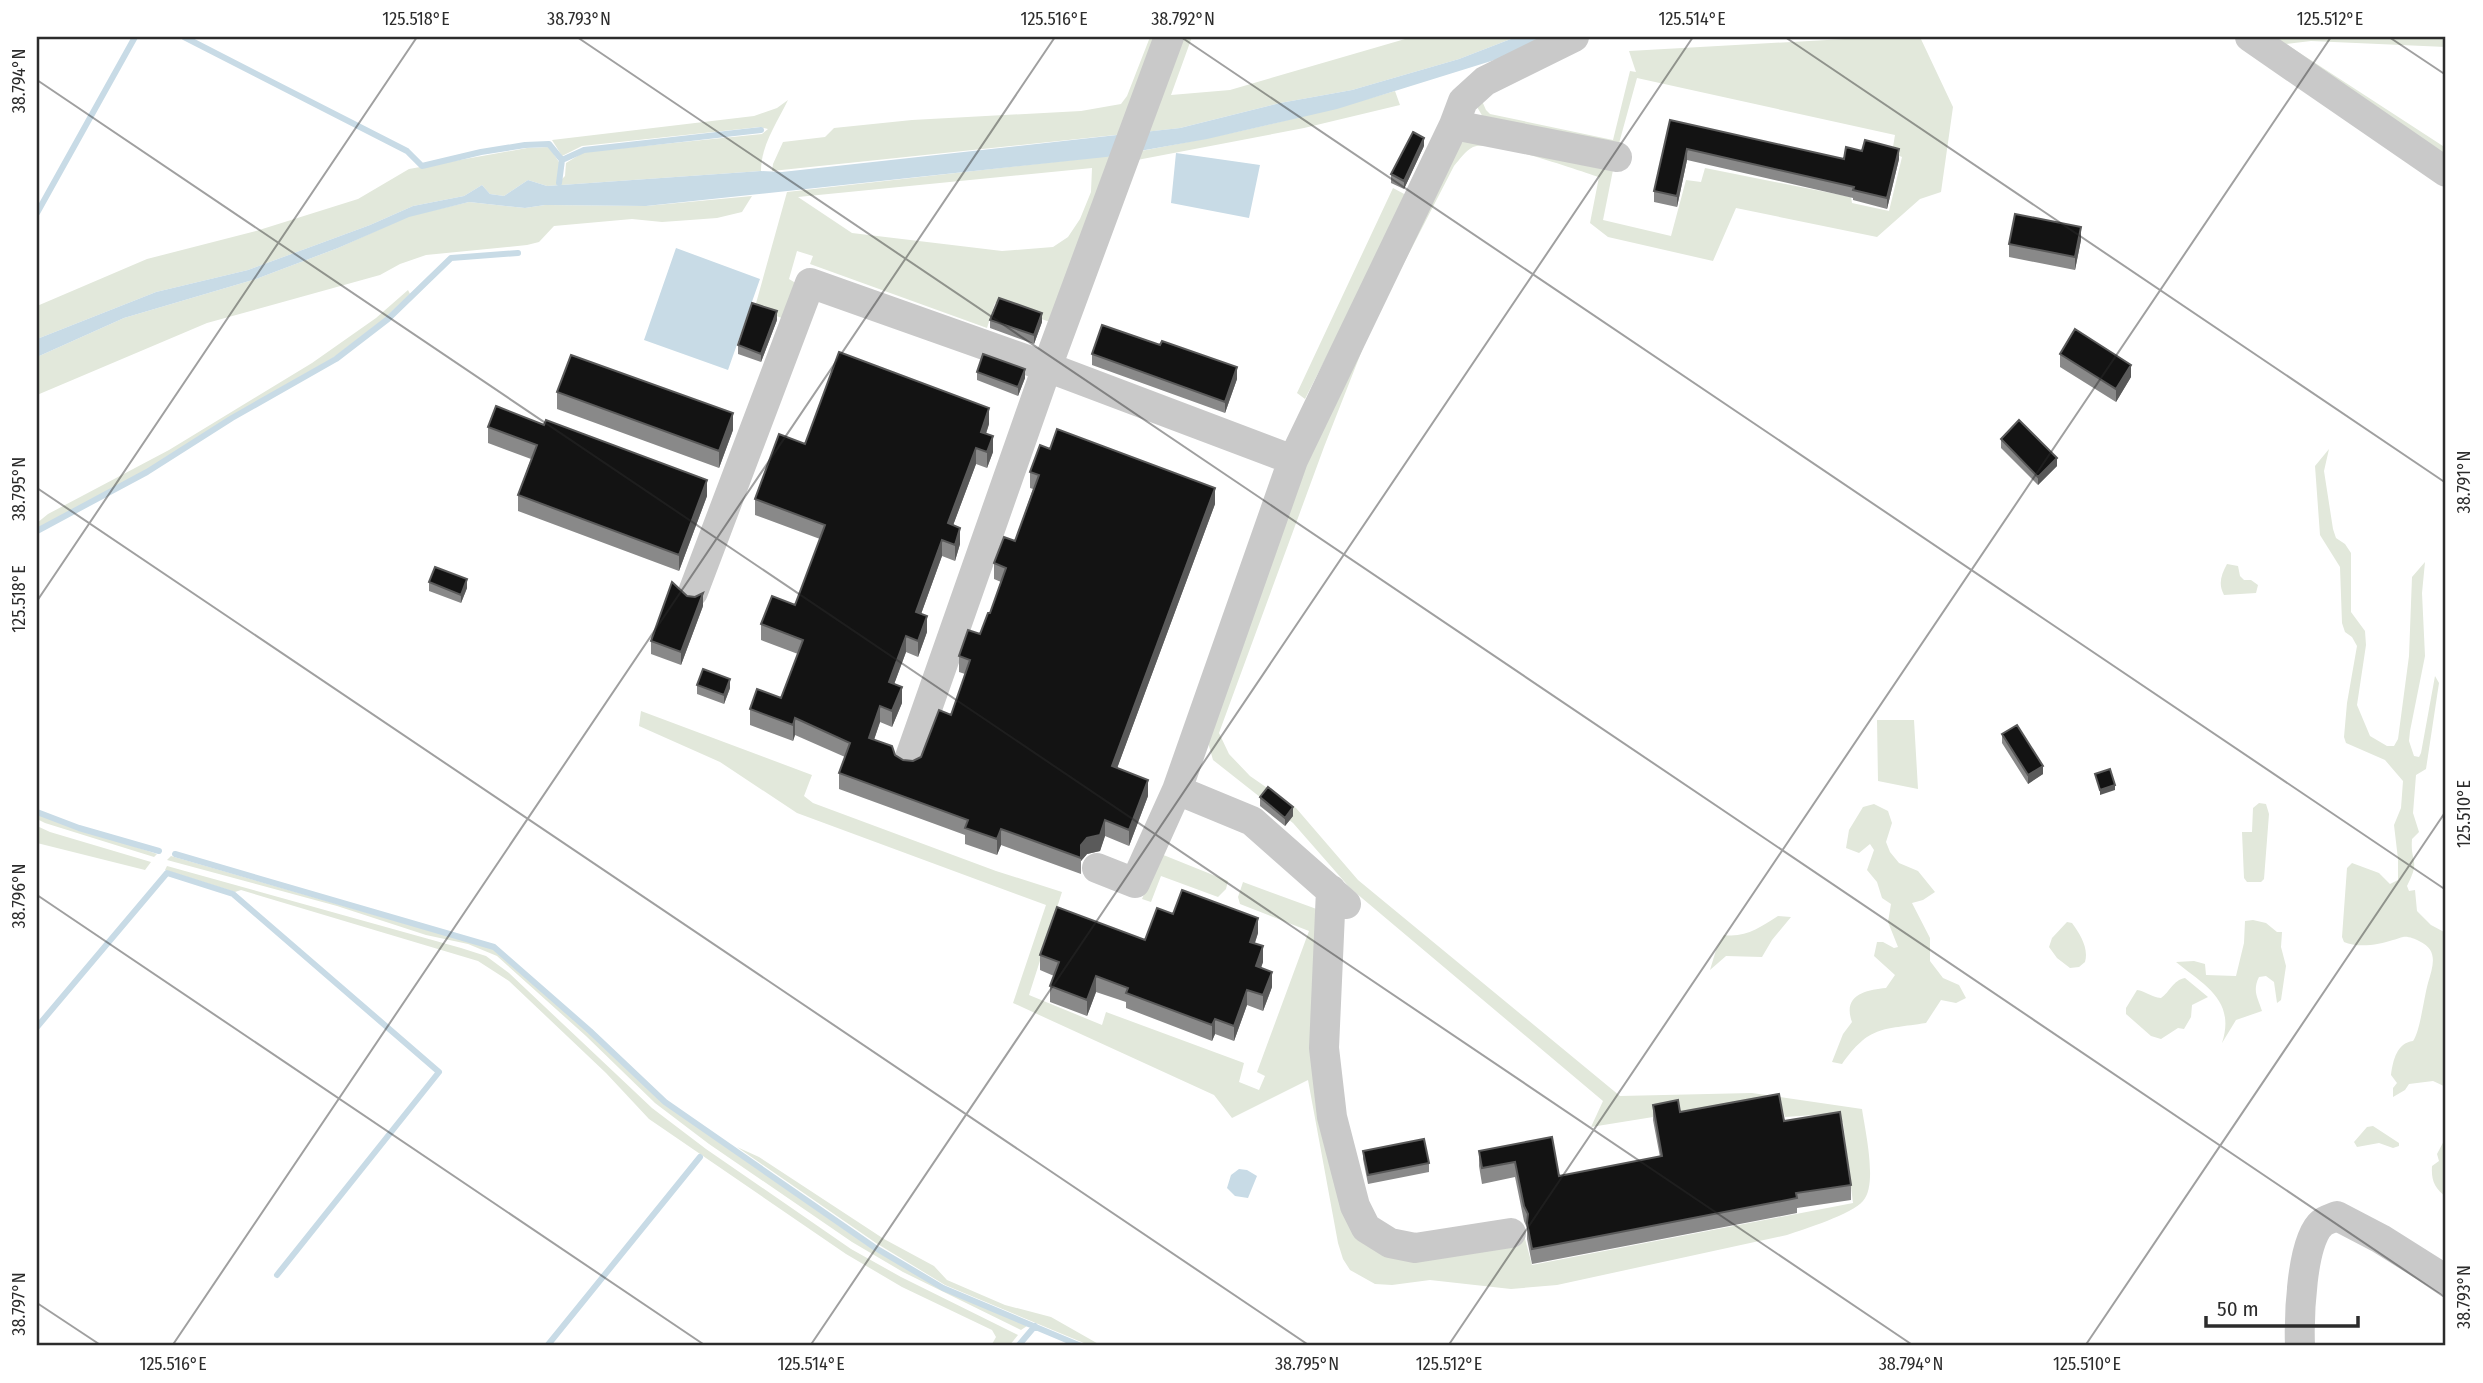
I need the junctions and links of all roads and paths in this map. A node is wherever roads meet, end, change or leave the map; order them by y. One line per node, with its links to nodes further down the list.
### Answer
1 (1169, 37): 7 (street)
2 (1573, 37): 4 (street)
3 (2250, 37): 6 (street)
4 (1454, 125): 5 (street); 8 (street)
5 (1617, 157)
6 (2446, 172)
7 (1047, 367): 8 (street); 9 (street); 10 (street)
8 (1293, 460): 11 (street)
9 (693, 592)
10 (909, 760)
11 (1177, 790): 12 (street); 13 (street)
12 (1097, 868)
13 (1511, 1233)
14 (2446, 1280): 15 (street)
15 (2300, 1346)

